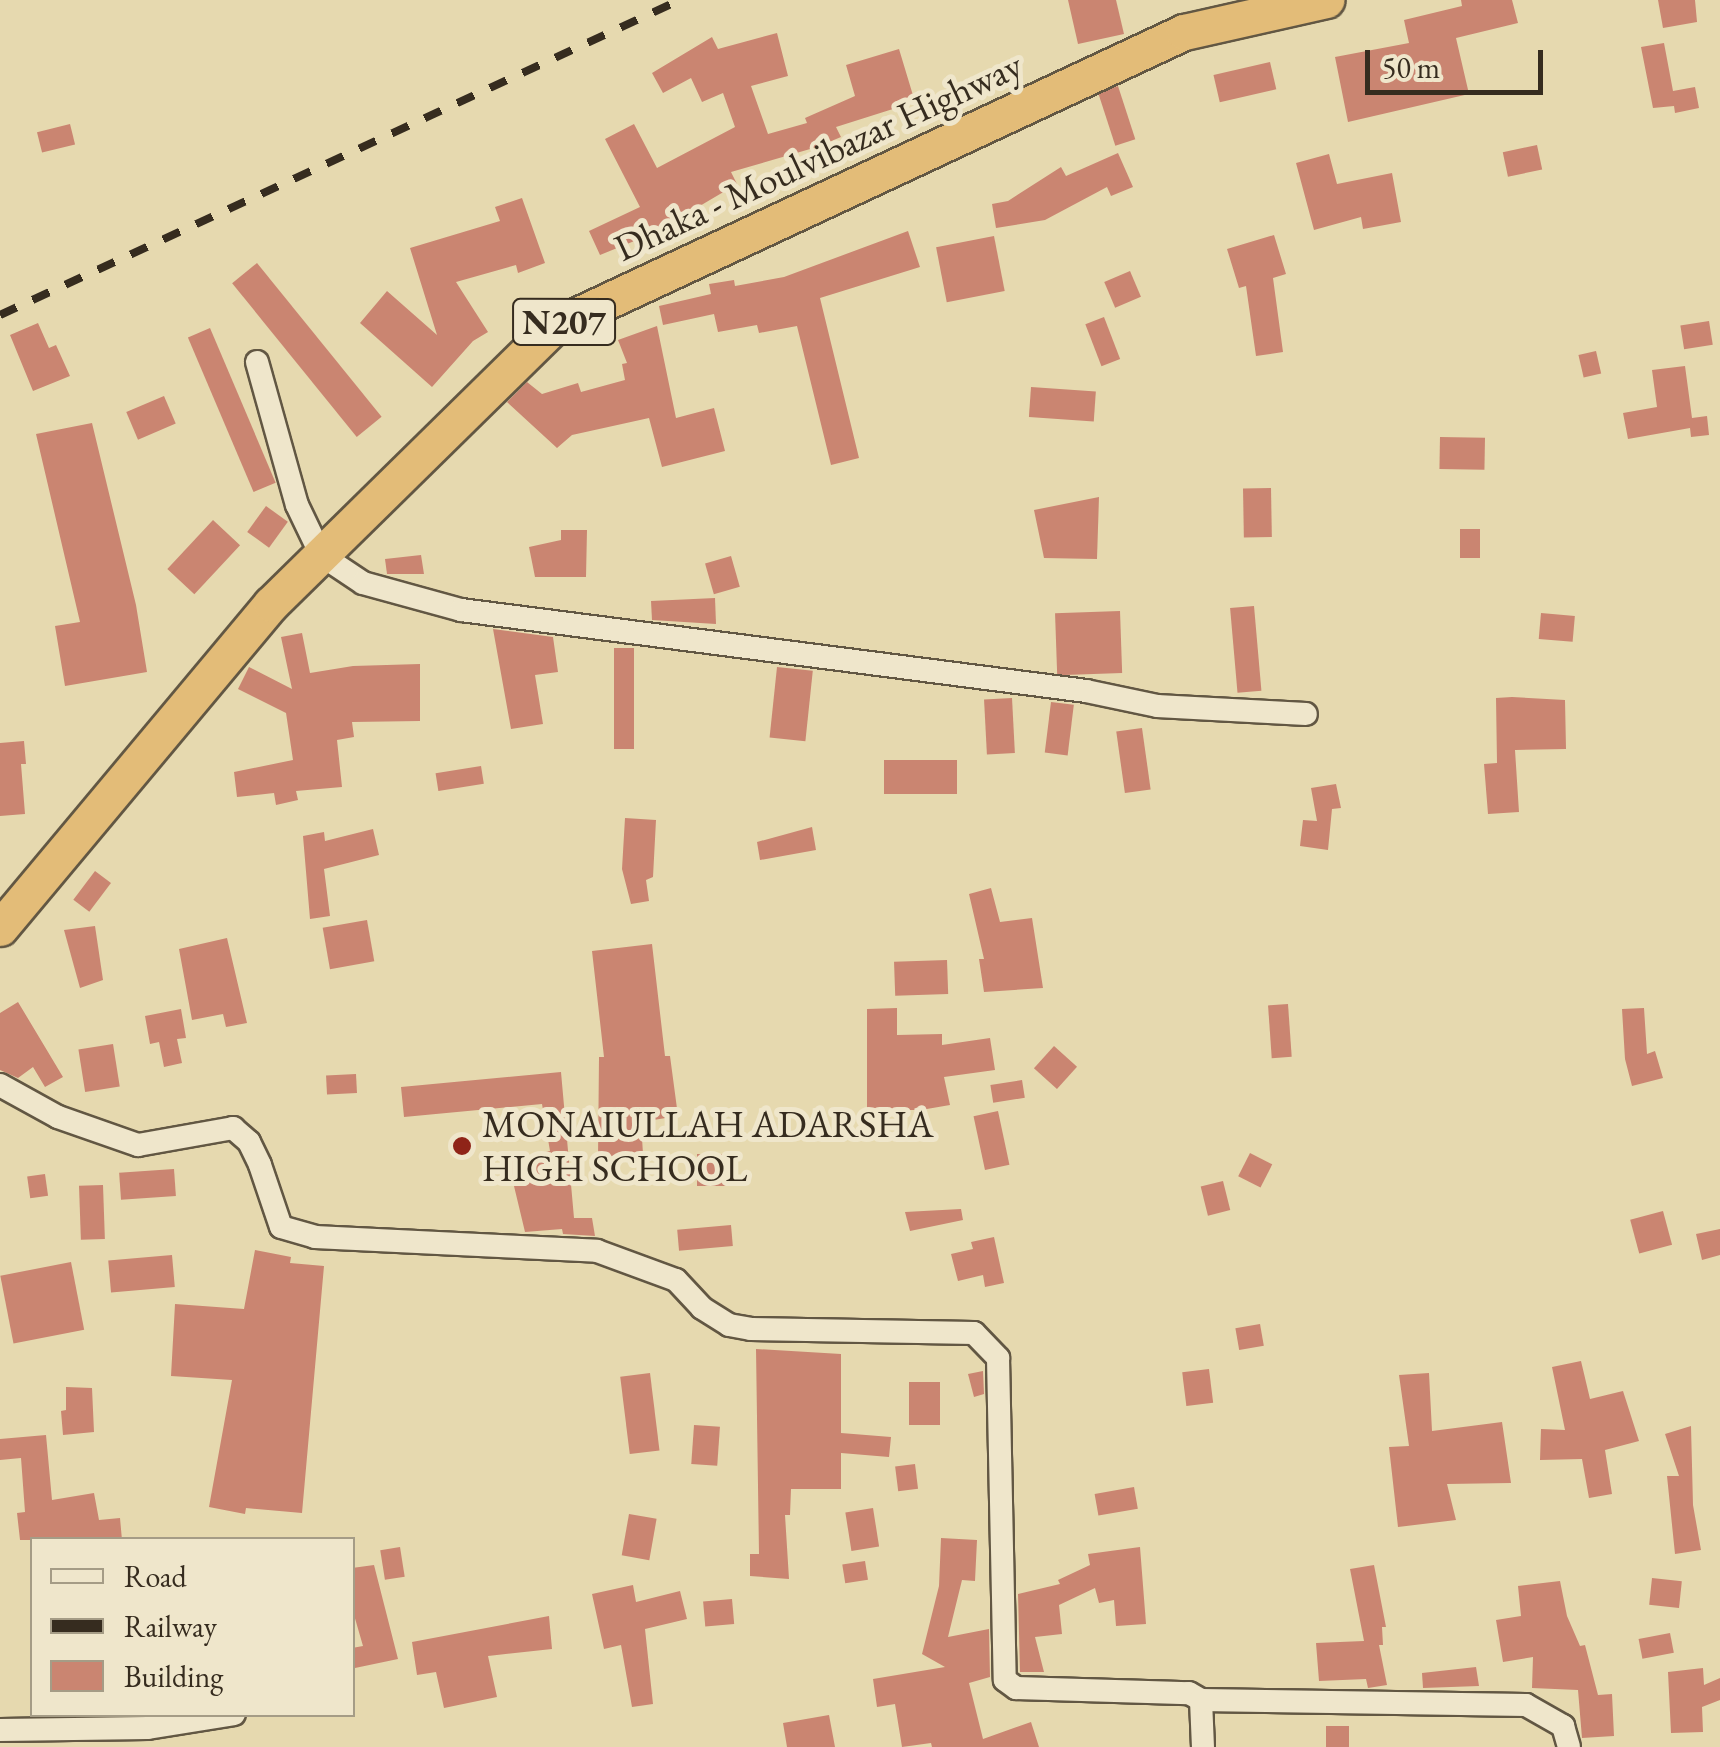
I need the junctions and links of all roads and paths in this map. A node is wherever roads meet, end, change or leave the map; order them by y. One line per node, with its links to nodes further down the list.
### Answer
1 (1326, 0): 3 (highway, Dhaka - Moulvibazar Highway / N207)
2 (256, 362): 3 (street)
3 (321, 555): 4 (street); 5 (highway, Dhaka - Moulvibazar Highway / N207)
4 (1306, 714)
5 (0, 928)
6 (0, 1085): 7 (street)
7 (1201, 1700): 10 (street); 11 (street)
8 (216, 1717): 9 (street)
9 (0, 1730)
10 (1203, 1747)
11 (1569, 1747)

